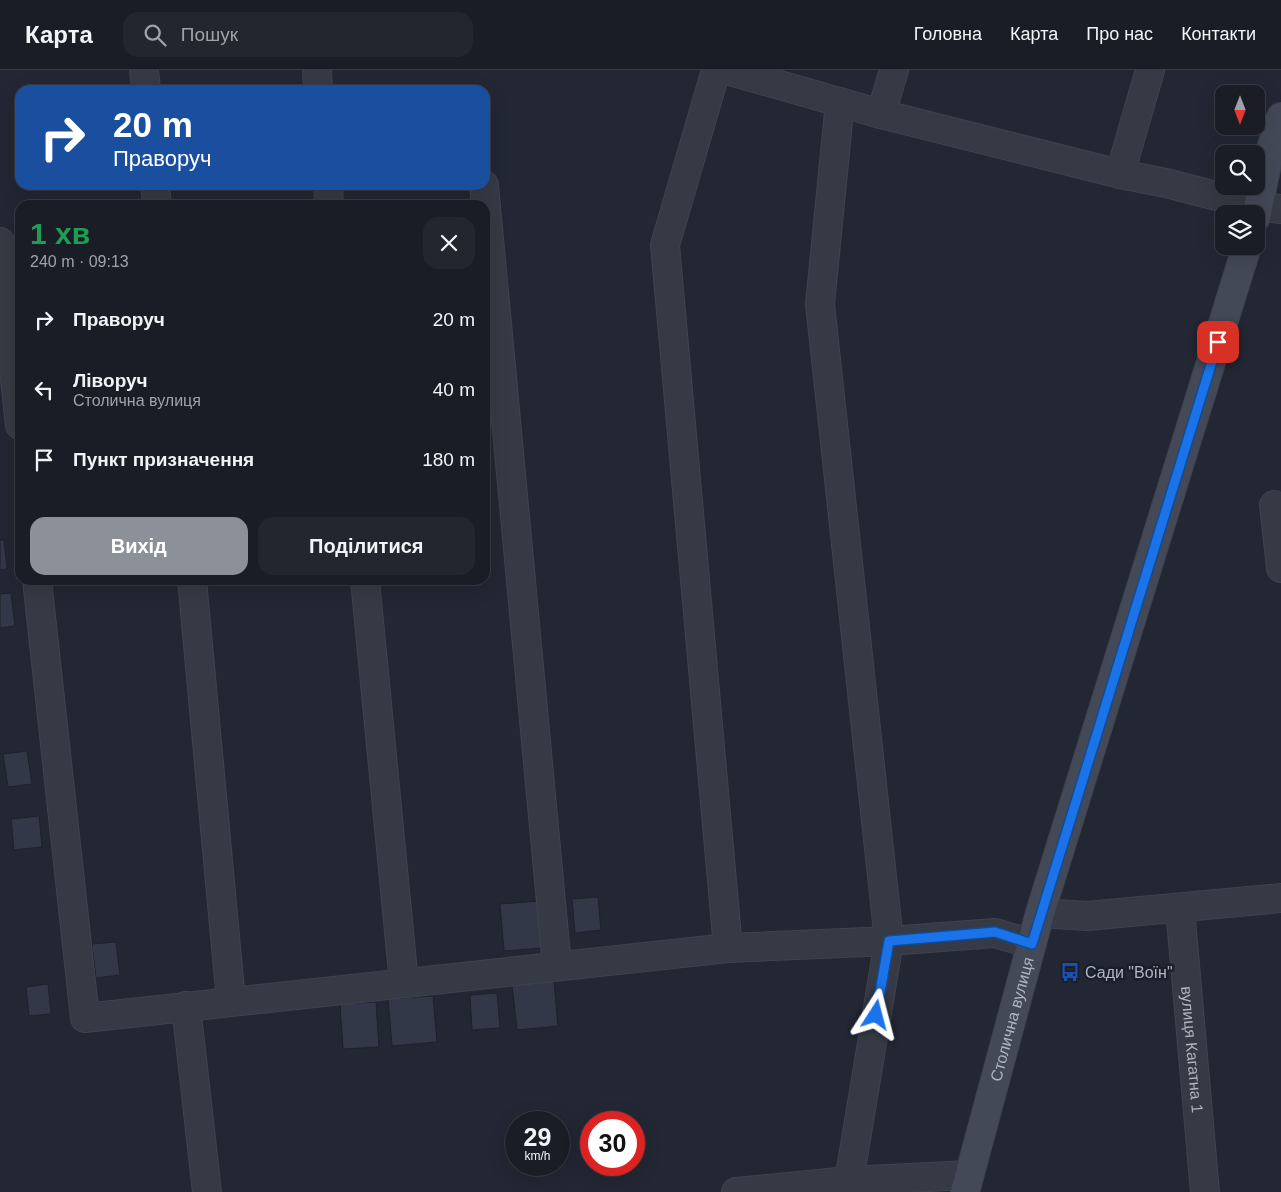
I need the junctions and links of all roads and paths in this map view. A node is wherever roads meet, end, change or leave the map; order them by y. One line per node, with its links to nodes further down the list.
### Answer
1 (144, 70): 7 (street)
2 (316, 70): 8 (street)
3 (716, 70): 28 (street)
4 (727, 70): 9 (street)
5 (894, 70): 10 (street)
6 (1150, 70): 12 (street)
7 (146, 85)
8 (318, 85)
9 (840, 102): 10 (street); 26 (street)
10 (880, 114): 12 (street)
11 (1281, 117): 13 (main road)
12 (1120, 174): 13 (street)
13 (1266, 211)
14 (0, 242): 17 (street)
15 (490, 248): 29 (street)
16 (1244, 255): 25 (main road, Столична вулиця)
17 (15, 379)
18 (1274, 505): 19 (street)
19 (1281, 568)
20 (38, 585): 32 (street)
21 (192, 585): 31 (street)
22 (365, 585): 30 (street)
23 (1281, 898): 24 (street)
24 (1180, 908): 25 (street); 37 (street, вулиця Кагатна 1)
25 (1040, 913): 27 (main road, Столична вулиця)
26 (889, 941): 27 (street); 28 (street); 33 (street)
27 (1032, 944): 34 (main road, Столична вулиця)
28 (728, 948): 29 (street)
29 (558, 966): 30 (street)
30 (404, 983): 31 (street)
31 (232, 1001): 32 (street)
32 (186, 1006): 35 (street)
33 (849, 1181): 34 (street); 36 (street)
34 (967, 1184)
35 (207, 1192)
36 (736, 1192)
37 (1205, 1192)

